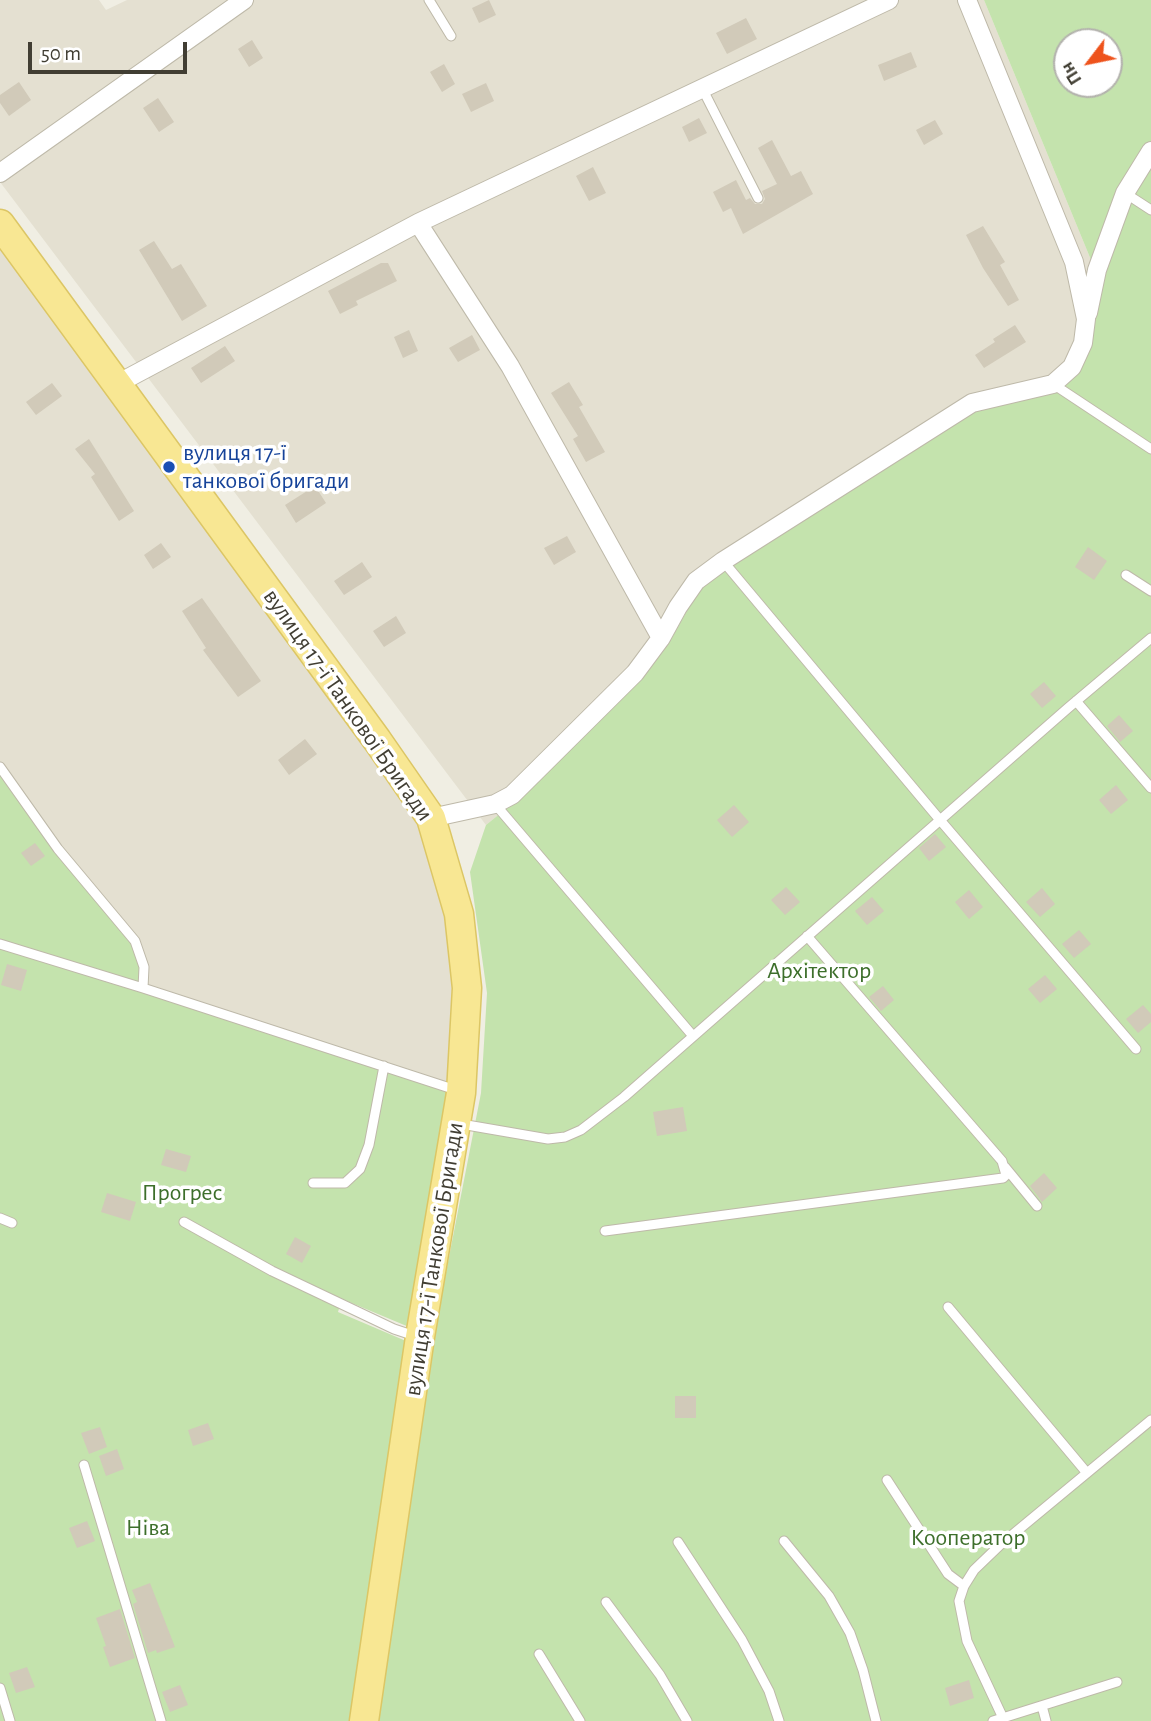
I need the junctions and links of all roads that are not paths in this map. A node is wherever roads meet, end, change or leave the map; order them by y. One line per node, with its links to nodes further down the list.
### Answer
1 (244, 0): 8 (street)
2 (429, 0): 5 (lane)
3 (889, 0): 6 (street)
4 (967, 0): 14 (street)
5 (451, 36)
6 (702, 88): 10 (lane); 12 (street)
7 (1151, 151): 9 (street)
8 (0, 173)
9 (1125, 193): 11 (lane); 14 (street)
10 (758, 198)
11 (1151, 210)
12 (418, 223): 15 (street); 21 (street)
13 (0, 224): 15 (main road, вулиця 17-ї Танкової Бригади)
14 (1086, 319): 16 (street)
15 (117, 384): 27 (main road, вулиця 17-ї Танкової Бригади)
16 (1053, 384): 17 (lane); 18 (street)
17 (1151, 449)
18 (723, 561): 21 (street); 28 (lane)
19 (1126, 575): 20 (lane)
20 (1151, 592)
21 (661, 638): 26 (street)
22 (1151, 638): 23 (lane)
23 (1076, 701): 25 (lane); 28 (lane)
24 (0, 766): 31 (lane)
25 (1151, 788)
26 (495, 804): 27 (street); 32 (lane)
27 (431, 818): 35 (main road, вулиця 17-ї Танкової Бригади)
28 (940, 820): 29 (lane); 33 (lane)
29 (807, 936): 32 (lane); 37 (lane)
30 (0, 944): 31 (lane)
31 (143, 988): 34 (lane)
32 (693, 1036): 36 (lane)
33 (1136, 1049)
34 (384, 1066): 35 (lane); 38 (lane)
35 (461, 1093): 36 (main road, вулиця 17-ї Танкової Бригади)
36 (456, 1123): 45 (main road, вулиця 17-ї Танкової Бригади)
37 (1005, 1167): 39 (lane); 43 (lane)
38 (313, 1183)
39 (1037, 1206)
40 (0, 1218): 42 (lane)
41 (184, 1222): 45 (lane)
42 (12, 1223)
43 (605, 1231)
44 (948, 1307): 48 (lane)
45 (419, 1337): 61 (main road, вулиця 17-ї Танкової Бригади)
46 (1151, 1420): 48 (lane)
47 (84, 1465): 60 (lane)
48 (1087, 1473): 52 (lane)
49 (887, 1480): 52 (lane)
50 (784, 1541): 65 (lane)
51 (678, 1542): 64 (lane)
52 (964, 1586): 58 (lane)
53 (606, 1602): 63 (lane)
54 (539, 1654): 62 (lane)
55 (1117, 1682): 57 (lane)
56 (0, 1688): 59 (lane)
57 (1042, 1706): 58 (lane); 66 (lane)
58 (998, 1719)
59 (10, 1721)
60 (161, 1721)
61 (364, 1721)
62 (580, 1721)
63 (687, 1721)
64 (779, 1721)
65 (876, 1721)
66 (1046, 1721)

